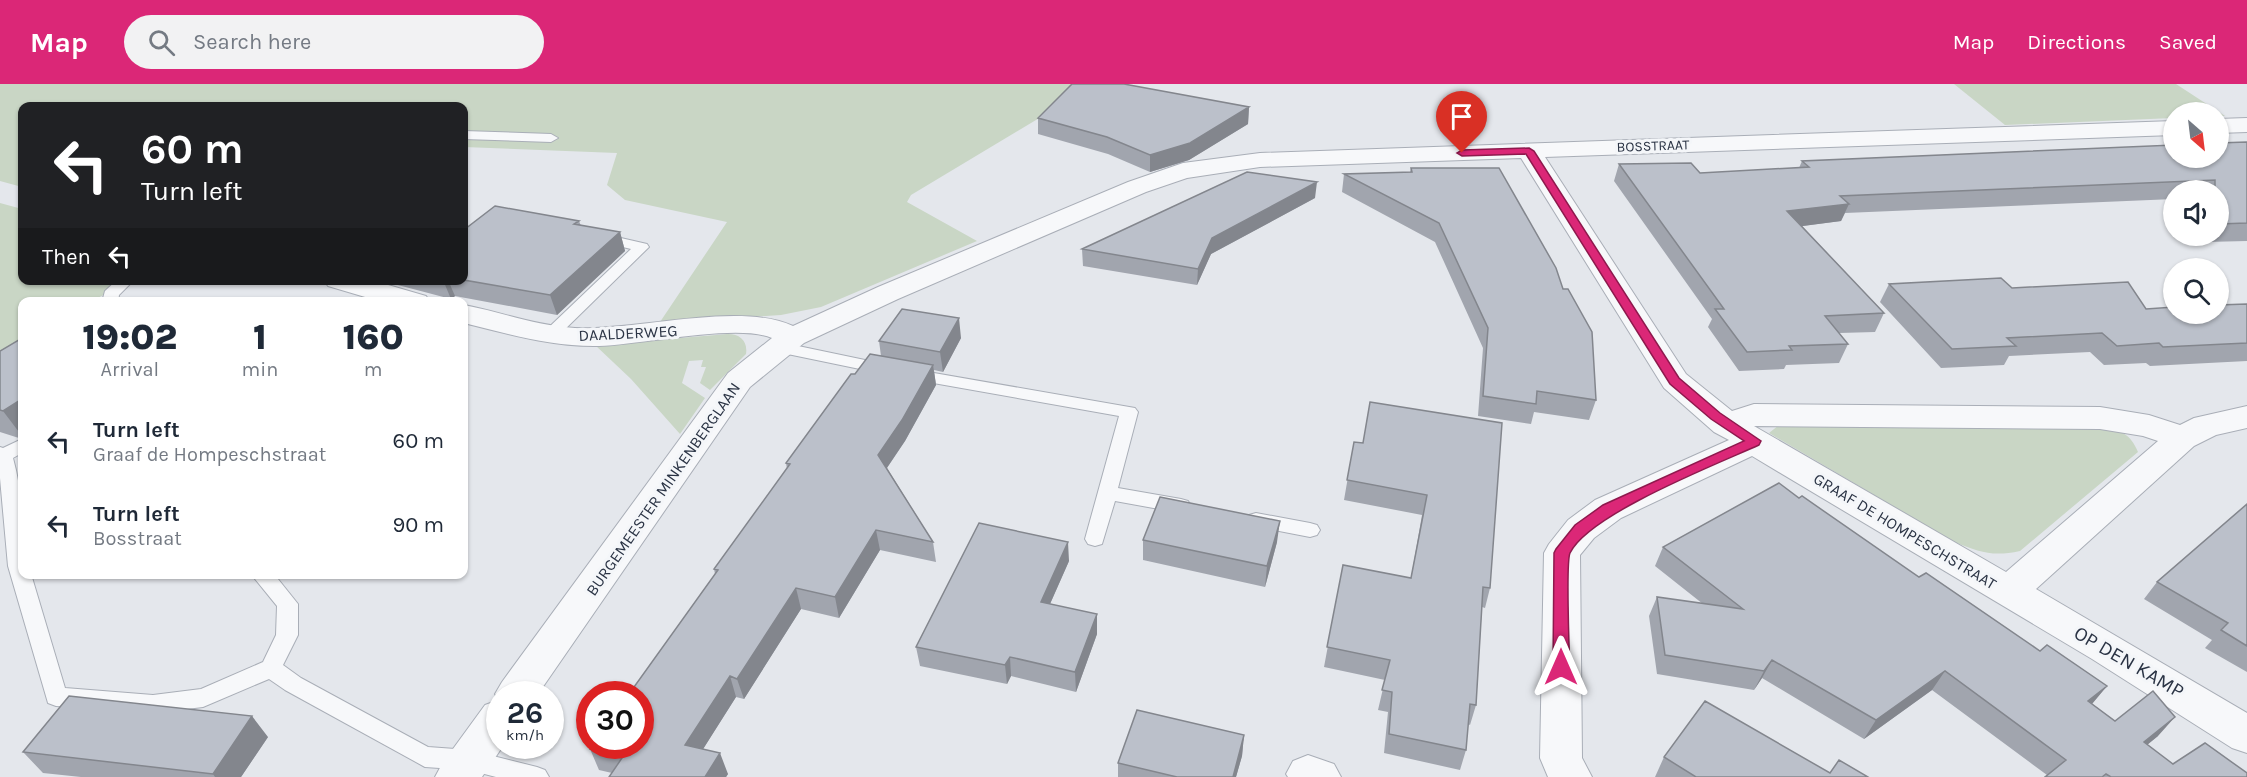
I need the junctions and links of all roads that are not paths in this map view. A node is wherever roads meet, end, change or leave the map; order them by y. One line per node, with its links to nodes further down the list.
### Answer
1 (2247, 125): 2 (street)
2 (2229, 126)
3 (2163, 128): 6 (street, BOSSTRAAT)
4 (468, 135): 5 (lane)
5 (551, 138)
6 (1529, 151): 7 (street, BOSSTRAAT); 17 (street, GRAAF DE HOMPESCHSTRAAT)
7 (1137, 187): 15 (street, BURGEMEESTER MINKENBERGLAAN)
8 (598, 237): 14 (lane)
9 (121, 285): 11 (lane)
10 (356, 285): 12 (street)
11 (111, 297)
12 (398, 297)
13 (468, 315): 14 (street, DAALDERWEG)
14 (551, 334): 15 (street, DAALDERWEG)
15 (786, 342): 21 (lane); 31 (street, BURGEMEESTER MINKENBERGLAAN)
16 (2247, 417): 18 (street, GRAAF DE HOMPESCHSTRAAT)
17 (1740, 433): 18 (street); 29 (street, GRAAF DE HOMPESCHSTRAAT); 36 (street)
18 (2182, 438): 29 (street, GRAAF DE HOMPESCHSTRAAT)
19 (18, 447): 20 (lane)
20 (2, 454): 26 (lane)
21 (1108, 493): 22 (lane); 25 (lane)
22 (1198, 509)
23 (1242, 518): 24 (lane)
24 (1310, 530)
25 (1095, 539)
26 (18, 566)
27 (22, 579): 30 (lane)
28 (266, 579): 30 (lane)
29 (2008, 592): 32 (street, OP DEN KAMP)
30 (272, 668): 34 (lane)
31 (525, 681)
32 (2247, 735)
33 (486, 737): 34 (street)
34 (463, 769): 35 (lane)
35 (537, 777)
36 (1570, 777)

